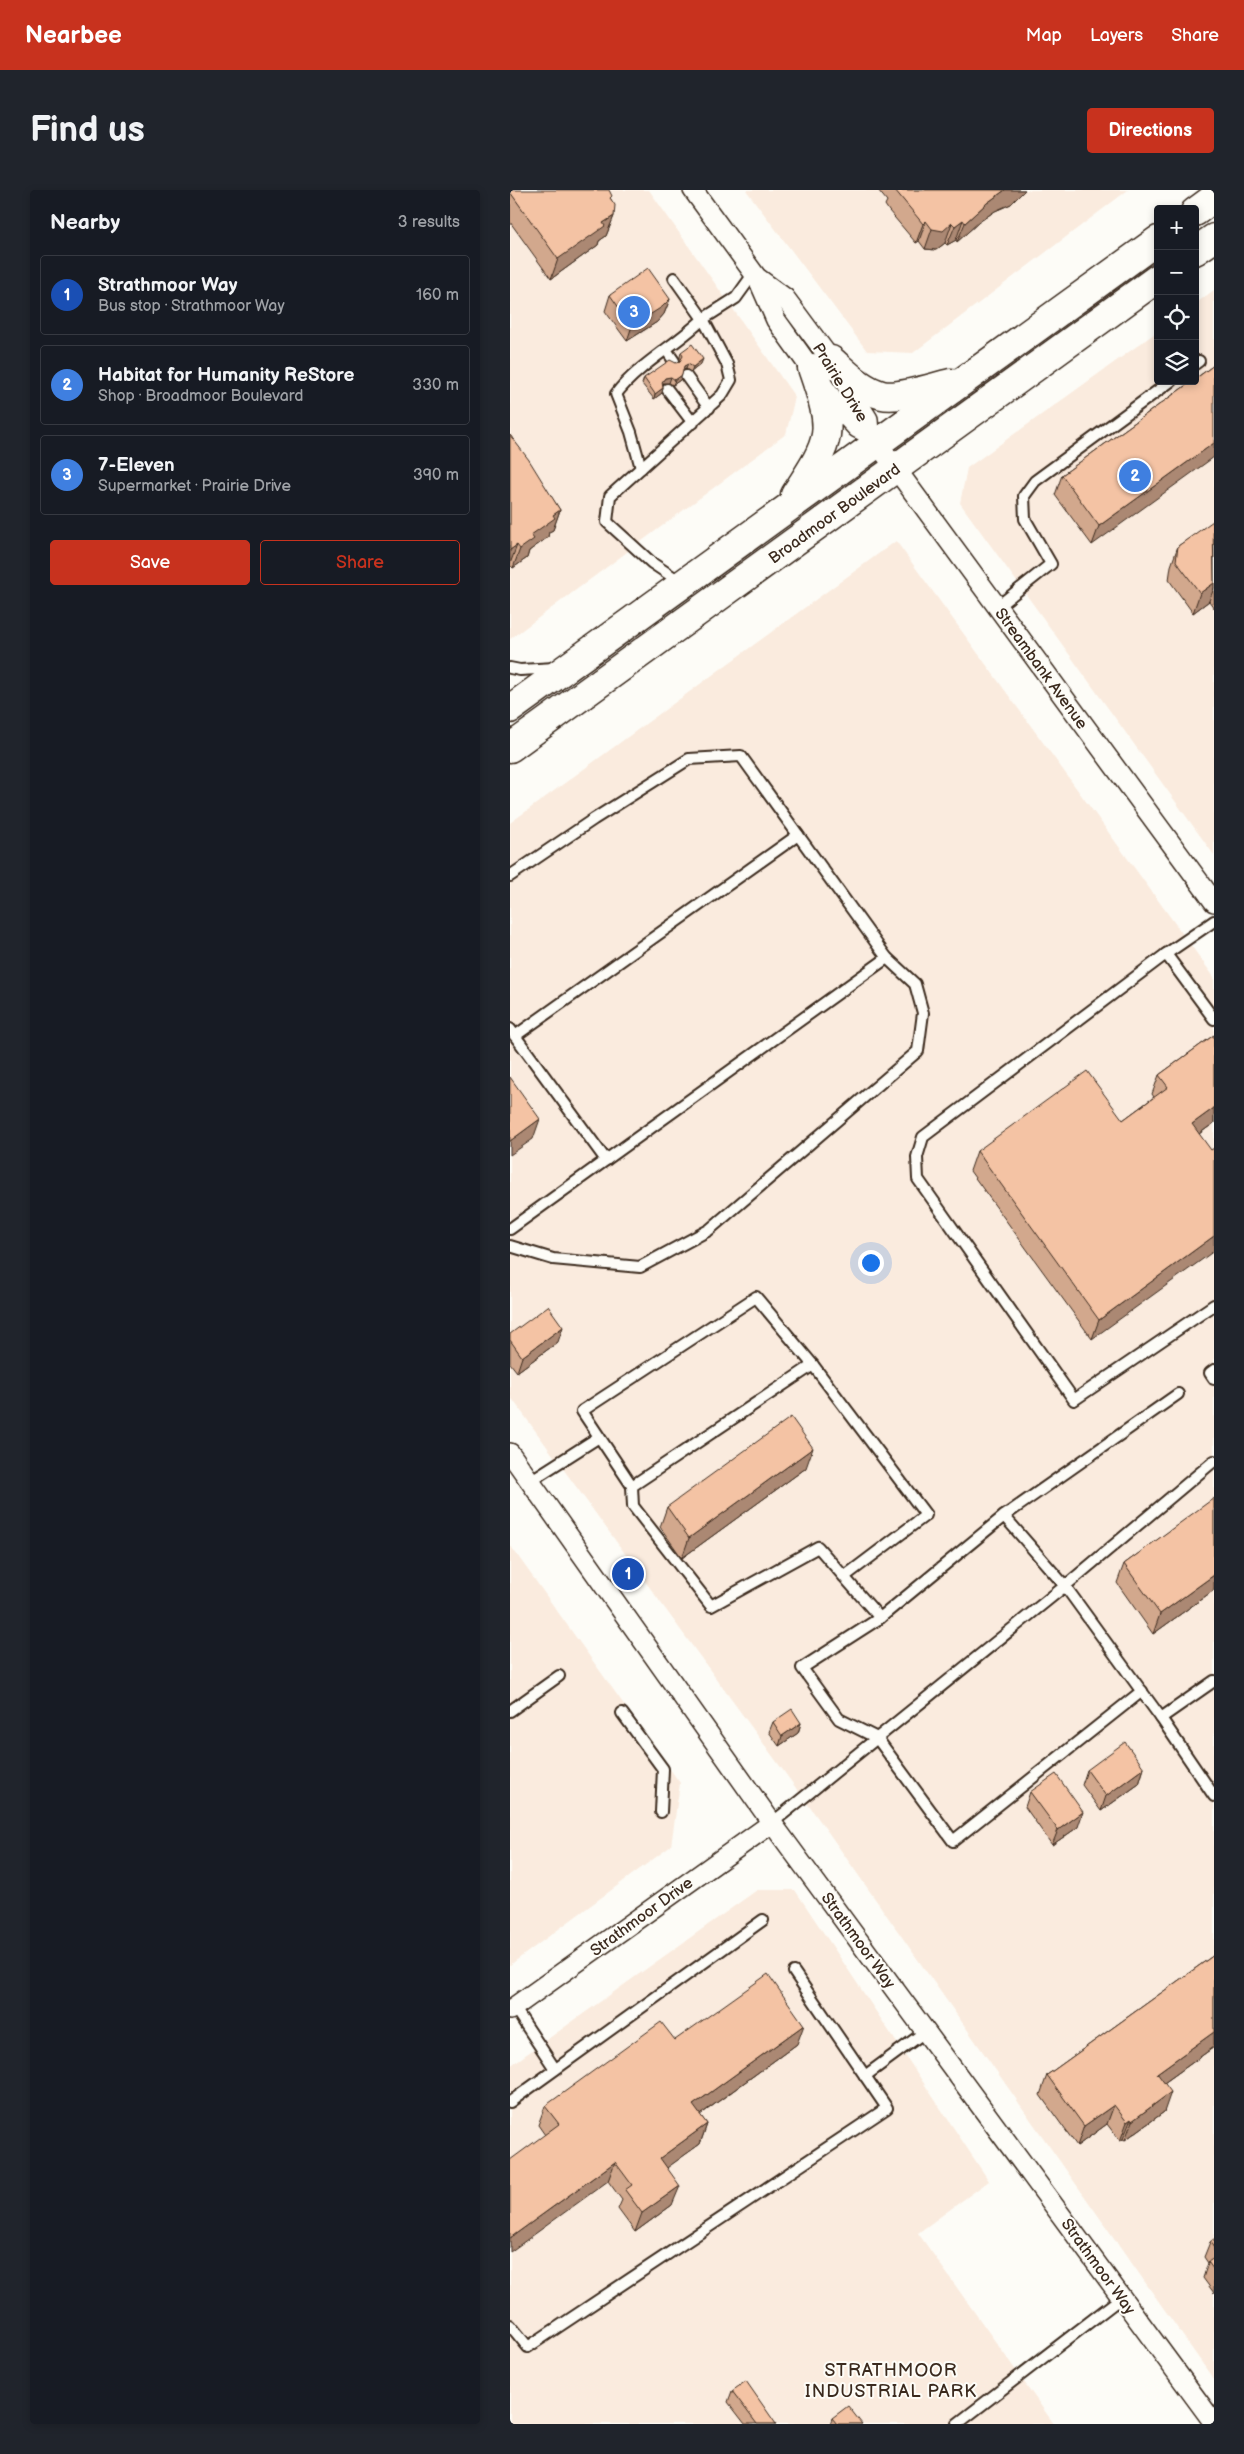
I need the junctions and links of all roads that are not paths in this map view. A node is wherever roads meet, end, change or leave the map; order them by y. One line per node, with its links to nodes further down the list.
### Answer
1 (697, 192): 7 (street, Prairie Drive)
2 (1214, 198): 3 (main road)
3 (1199, 209)
4 (1214, 238): 6 (main road)
5 (1154, 243): 17 (main road, Broadmoor Boulevard)
6 (1196, 250)
7 (756, 276): 10 (lane); 14 (street, Prairie Drive)
8 (674, 278): 10 (lane)
9 (1154, 281): 24 (main road, Broadmoor Boulevard)
10 (703, 319): 11 (lane); 20 (lane)
11 (666, 351): 12 (lane); 13 (lane)
12 (674, 361)
13 (649, 364): 15 (lane); 23 (lane)
14 (822, 364): 17 (main road); 22 (street, Prairie Drive); 25 (main road)
15 (656, 374)
16 (686, 376): 20 (lane)
17 (962, 380): 22 (main road, Broadmoor Boulevard)
18 (1166, 385): 27 (lane)
19 (667, 389): 21 (lane)
20 (709, 408): 21 (lane)
21 (693, 423): 23 (lane)
22 (873, 438): 24 (street, Streambank Avenue); 25 (main road, Broadmoor Boulevard)
23 (641, 468): 26 (lane)
24 (896, 469): 27 (street, Streambank Avenue); 31 (main road, Broadmoor Boulevard)
25 (785, 510): 26 (main road, Broadmoor Boulevard)
26 (682, 584): 28 (main road, Broadmoor Boulevard)
27 (997, 607): 34 (street, Streambank Avenue)
28 (568, 667): 29 (lane); 30 (main road, Broadmoor Boulevard)
29 (510, 668)
30 (510, 709)
31 (510, 748)
32 (798, 835): 33 (lane); 37 (lane); 39 (lane)
33 (510, 876)
34 (1214, 902)
35 (1214, 921): 36 (lane)
36 (1166, 954): 38 (lane); 43 (lane)
37 (887, 958): 40 (lane); 42 (lane)
38 (1214, 1019)
39 (512, 1032): 40 (lane)
40 (606, 1160): 41 (lane)
41 (510, 1229)
42 (510, 1246)
43 (1214, 1305)
44 (813, 1365): 48 (lane); 52 (lane); 54 (lane)
45 (1214, 1370): 46 (lane)
46 (1214, 1379)
47 (1178, 1394): 53 (lane)
48 (600, 1437): 51 (lane); 52 (lane)
49 (510, 1453): 51 (street, Strathmoor Way)
50 (1214, 1461): 55 (lane)
51 (530, 1481): 66 (street, Strathmoor Way)
52 (632, 1486): 54 (lane)
53 (1004, 1516): 55 (lane); 56 (lane)
54 (844, 1577): 56 (lane)
55 (1065, 1586): 59 (lane); 63 (lane)
56 (880, 1618): 63 (lane)
57 (559, 1676): 60 (lane)
58 (1214, 1680): 62 (lane)
59 (1142, 1691): 62 (lane); 63 (lane)
60 (510, 1711)
61 (622, 1713): 65 (lane)
62 (1161, 1718): 64 (lane)
63 (877, 1738): 66 (lane)
64 (1214, 1796)
65 (661, 1812)
66 (772, 1823): 69 (street, Strathmoor Drive); 70 (street, Strathmoor Way)
67 (763, 1920): 71 (lane)
68 (794, 1972): 72 (lane)
69 (512, 2008): 71 (lane)
70 (926, 2031): 72 (lane); 74 (street, Strathmoor Way)
71 (555, 2069): 73 (lane)
72 (865, 2076): 75 (lane)
73 (510, 2102)
74 (1122, 2296): 76 (street, Strathmoor Way); 77 (lane)
75 (510, 2325)
76 (1214, 2423)
77 (957, 2424)

